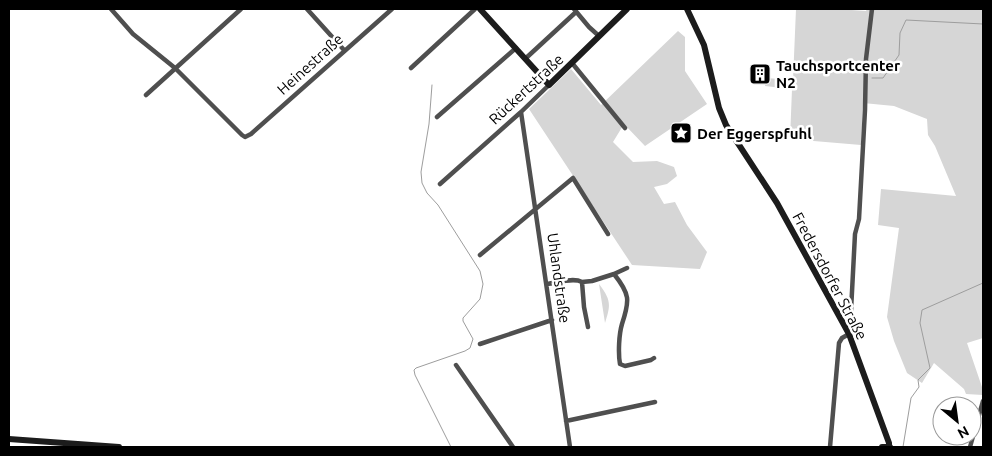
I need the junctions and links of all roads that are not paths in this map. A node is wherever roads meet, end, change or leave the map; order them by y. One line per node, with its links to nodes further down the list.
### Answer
1 (112, 9): 16 (street)
2 (241, 9): 16 (street)
3 (307, 9): 13 (street)
4 (392, 9): 13 (street, Heinestraße)
5 (475, 9): 17 (street)
6 (480, 9): 12 (street)
7 (627, 9): 11 (street, Rückertstraße)
8 (687, 9): 33 (street, Fredersdorfer Straße)
9 (872, 9): 33 (street)
10 (575, 10): 11 (street); 14 (street)
11 (599, 36): 15 (street, Rückertstraße)
12 (516, 48): 14 (street); 21 (street)
13 (344, 50): 16 (street, Heinestraße)
14 (525, 59): 18 (street)
15 (572, 63): 18 (street, Rückertstraße); 22 (street)
16 (175, 68): 19 (street)
17 (411, 68)
18 (549, 85): 20 (street, Rückertstraße)
19 (146, 95)
20 (522, 112): 23 (street, Rückertstraße); 24 (street, Uhlandstraße)
21 (437, 117)
22 (625, 128)
23 (440, 184)
24 (535, 211): 25 (street); 26 (street); 30 (street, Uhlandstraße)
25 (608, 234)
26 (480, 255)
27 (627, 268): 28 (street)
28 (614, 274): 29 (street); 36 (street)
29 (582, 282): 30 (street); 32 (street)
30 (547, 284): 31 (street, Uhlandstraße)
31 (552, 320): 35 (street); 40 (street, Uhlandstraße)
32 (588, 327)
33 (845, 327): 34 (street, Fredersdorfer Straße)
34 (849, 334): 46 (street); 48 (street, Fredersdorfer Straße)
35 (480, 344)
36 (654, 358)
37 (456, 365): 44 (street)
38 (655, 402): 40 (street)
39 (983, 402): 49 (street)
40 (566, 421): 45 (street, Uhlandstraße)
41 (9, 439): 42 (street)
42 (31, 444): 43 (street)
43 (119, 447)
44 (513, 447)
45 (570, 447)
46 (830, 447)
47 (882, 447): 48 (street)
48 (890, 447)
49 (970, 447)

